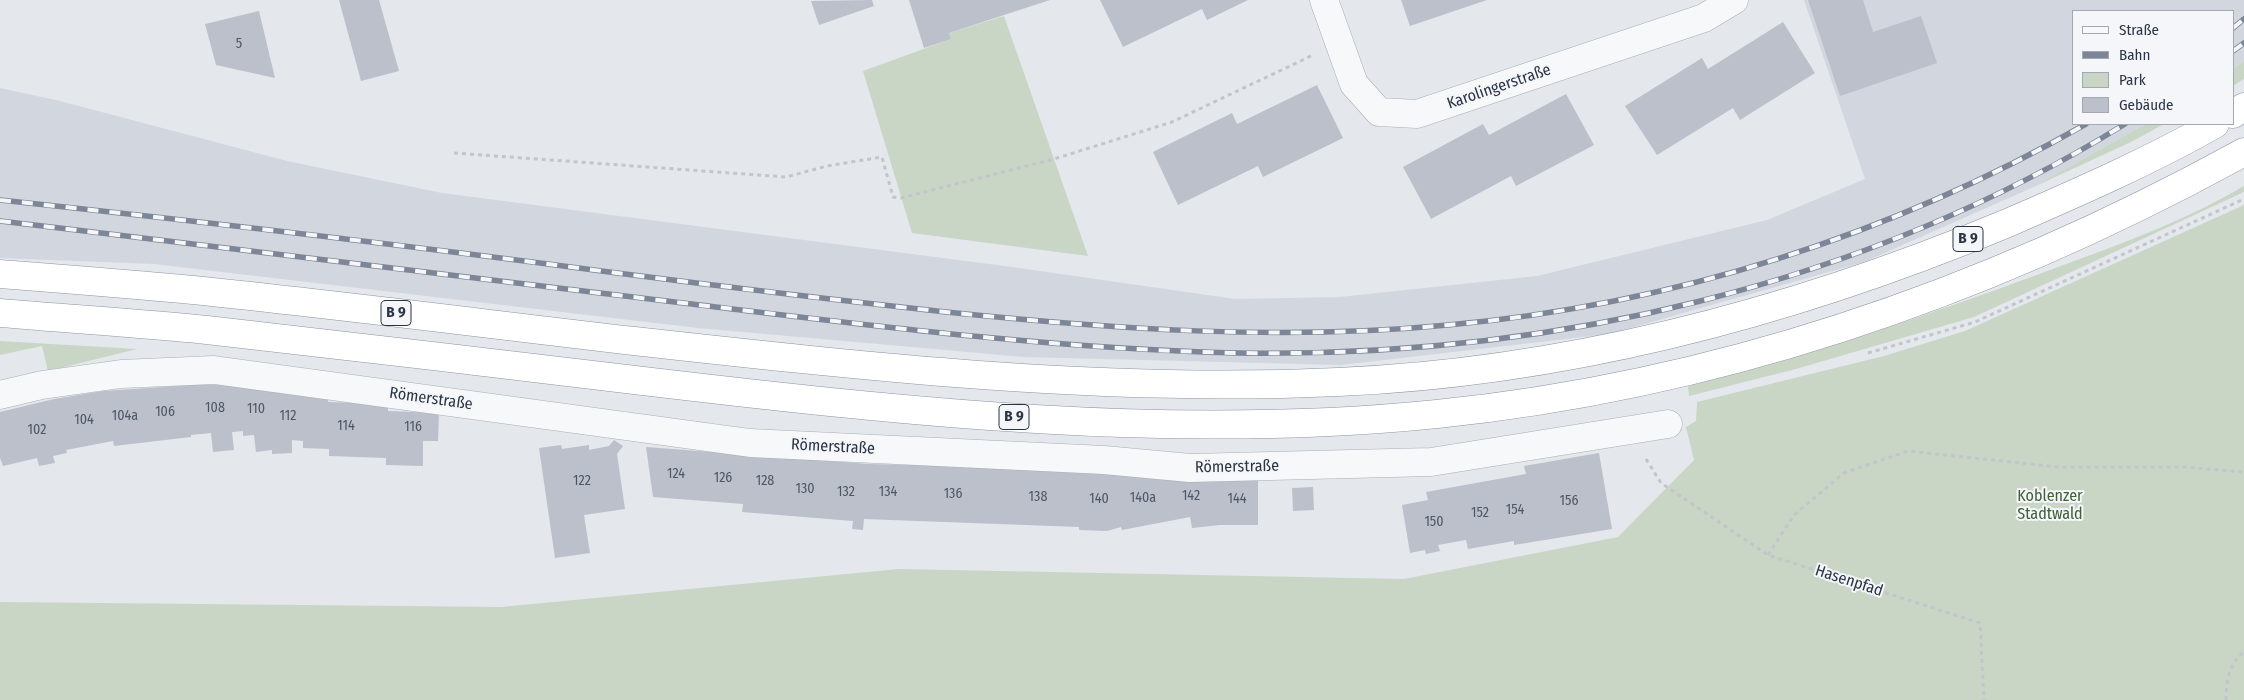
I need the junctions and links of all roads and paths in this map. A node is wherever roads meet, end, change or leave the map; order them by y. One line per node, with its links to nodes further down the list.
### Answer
1 (1324, 0): 3 (street, Karolingerstraße)
2 (1734, 0): 3 (street, Karolingerstraße)
3 (1339, 42): 6 (path)
4 (2213, 125): 7 (highway, B 9)
5 (2244, 152): 8 (highway, B 9)
6 (454, 153)
7 (0, 274)
8 (0, 313)
9 (0, 395): 10 (street, Römerstraße)
10 (1668, 424)
11 (2244, 472): 13 (path)
12 (1661, 483): 13 (path, Hasenpfad)
13 (1768, 555): 15 (path, Hasenpfad)
14 (2244, 652): 16 (path)
15 (1984, 700)
16 (2226, 700)

